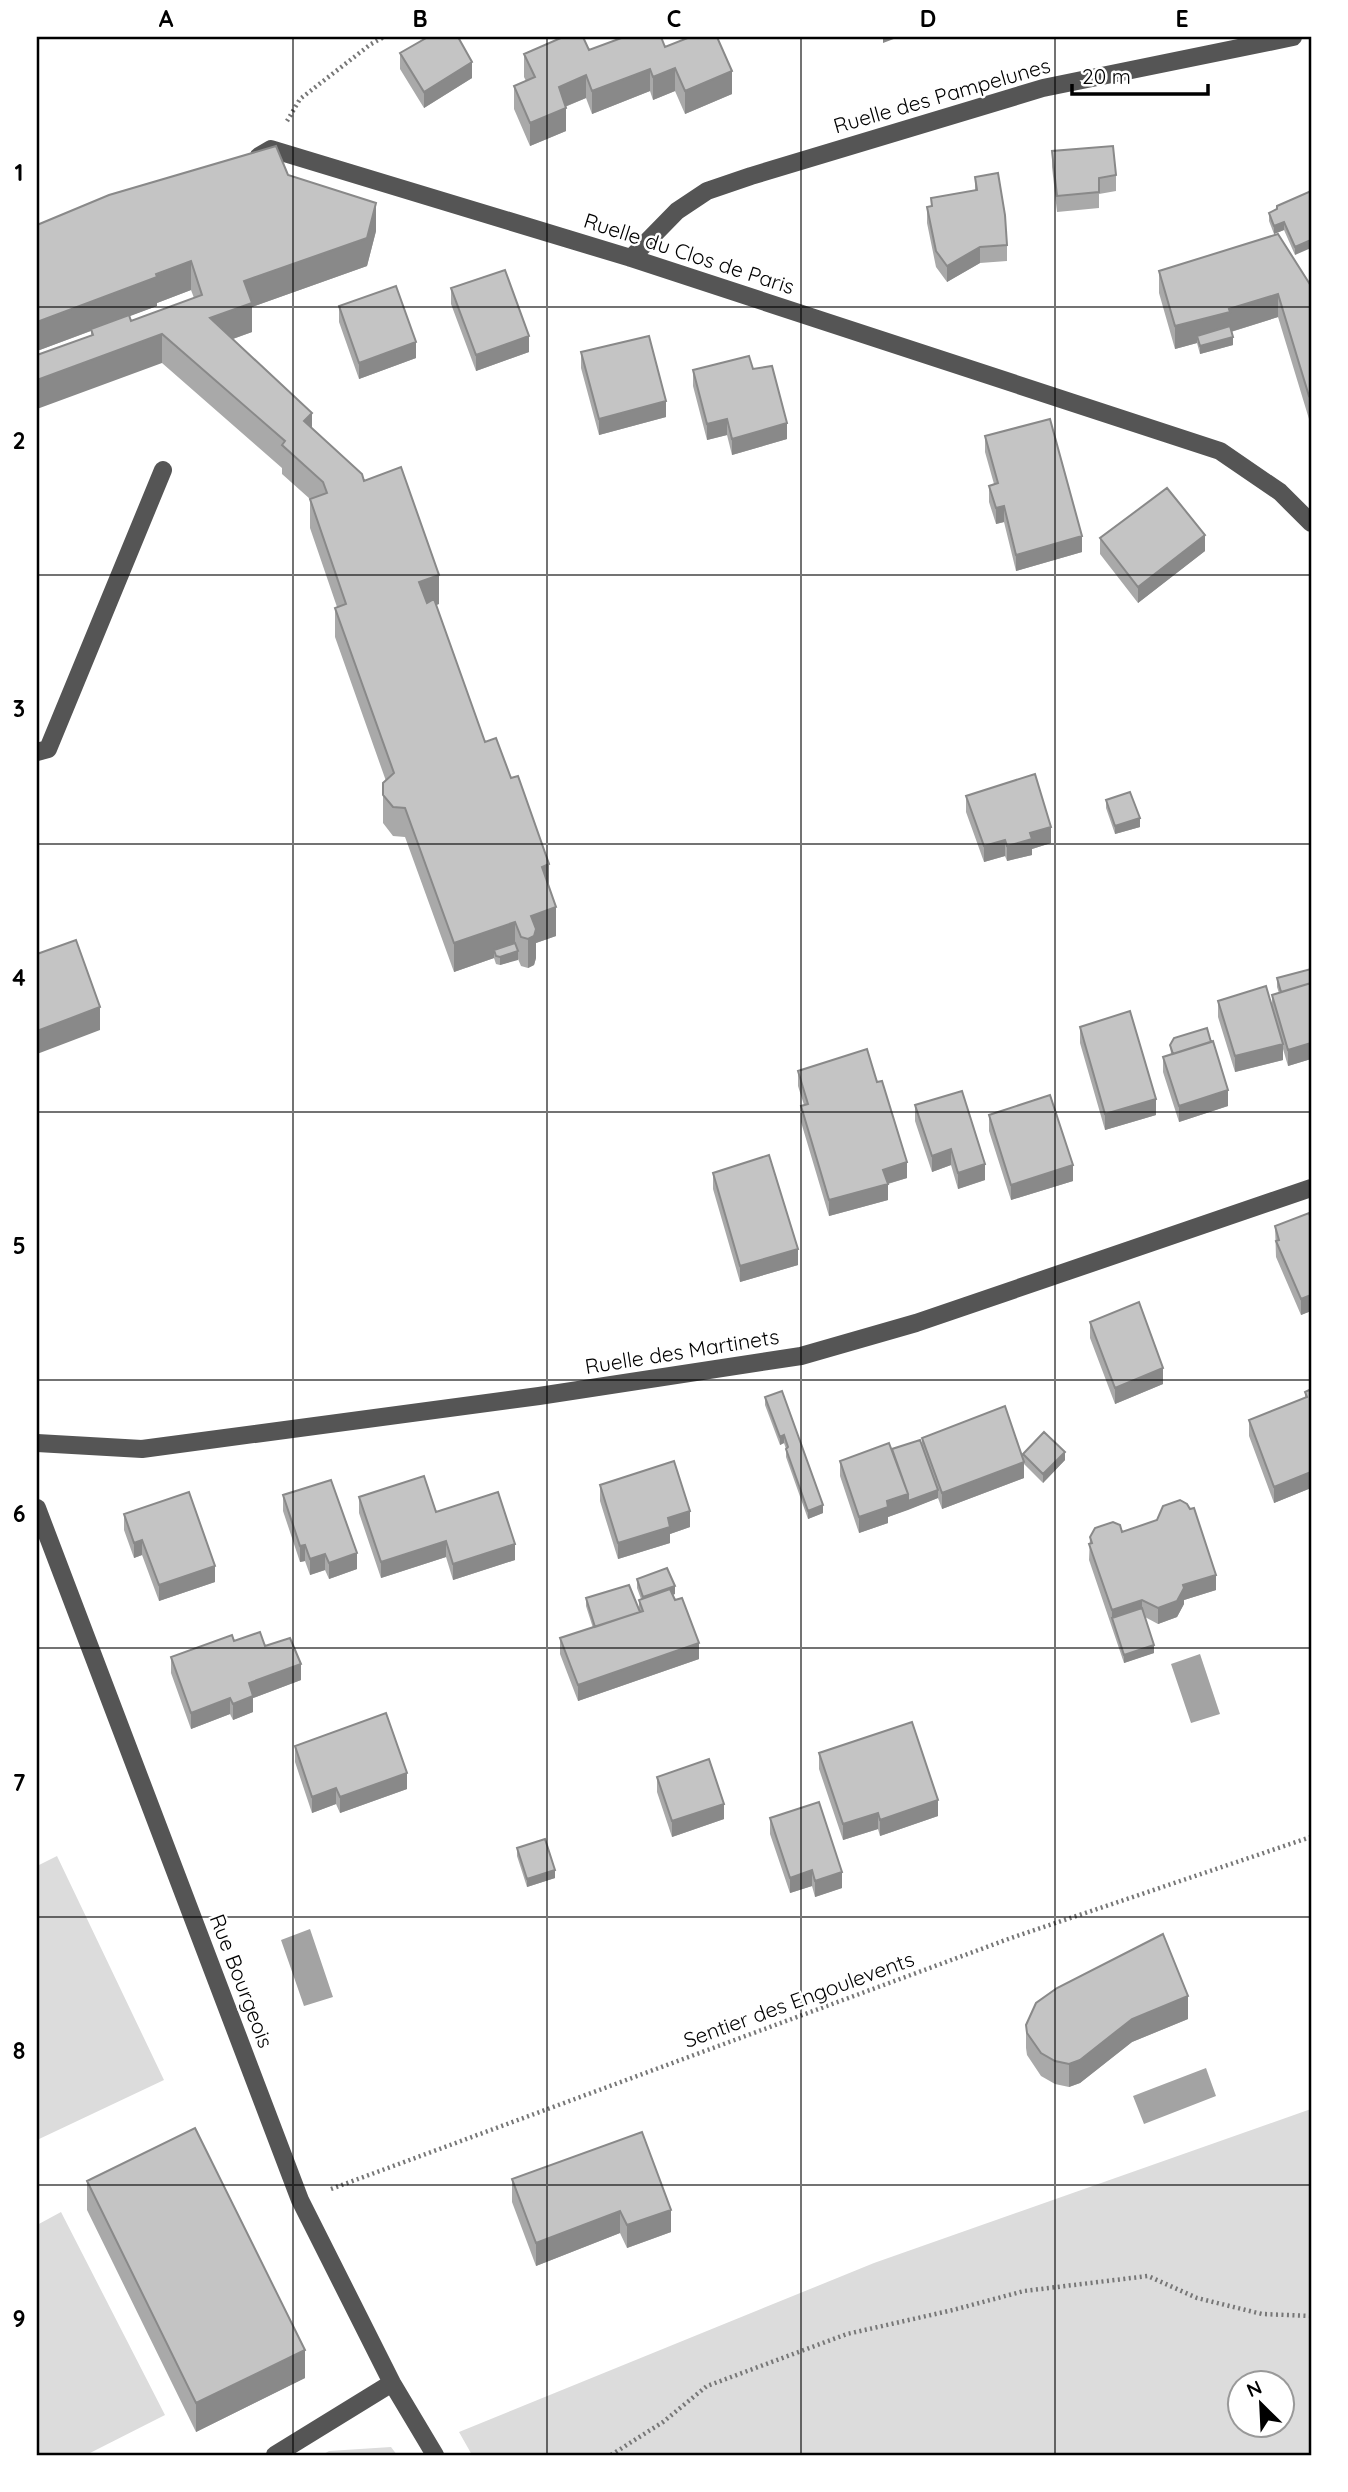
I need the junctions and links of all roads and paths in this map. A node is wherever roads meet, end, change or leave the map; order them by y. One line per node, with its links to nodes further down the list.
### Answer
1 (384, 37): 3 (path)
2 (1293, 37): 5 (street, Ruelle des Pampelunes)
3 (271, 149): 4 (street); 5 (street, Ruelle du Clos de Paris)
4 (243, 163)
5 (631, 258): 7 (street, Ruelle du Clos de Paris)
6 (163, 470): 8 (street)
7 (1311, 523)
8 (37, 752)
9 (1311, 1188): 10 (street, Ruelle des Martinets)
10 (37, 1443)
11 (37, 1508): 13 (street, Rue Bourgeois)
12 (1311, 1837): 13 (path, Sentier des Engoulevents)
13 (300, 2200): 15 (street, Rue Bourgeois)
14 (1311, 2316): 18 (path)
15 (392, 2384): 16 (street); 17 (street, Rue Bourgeois)
16 (275, 2455)
17 (435, 2455)
18 (611, 2455)

